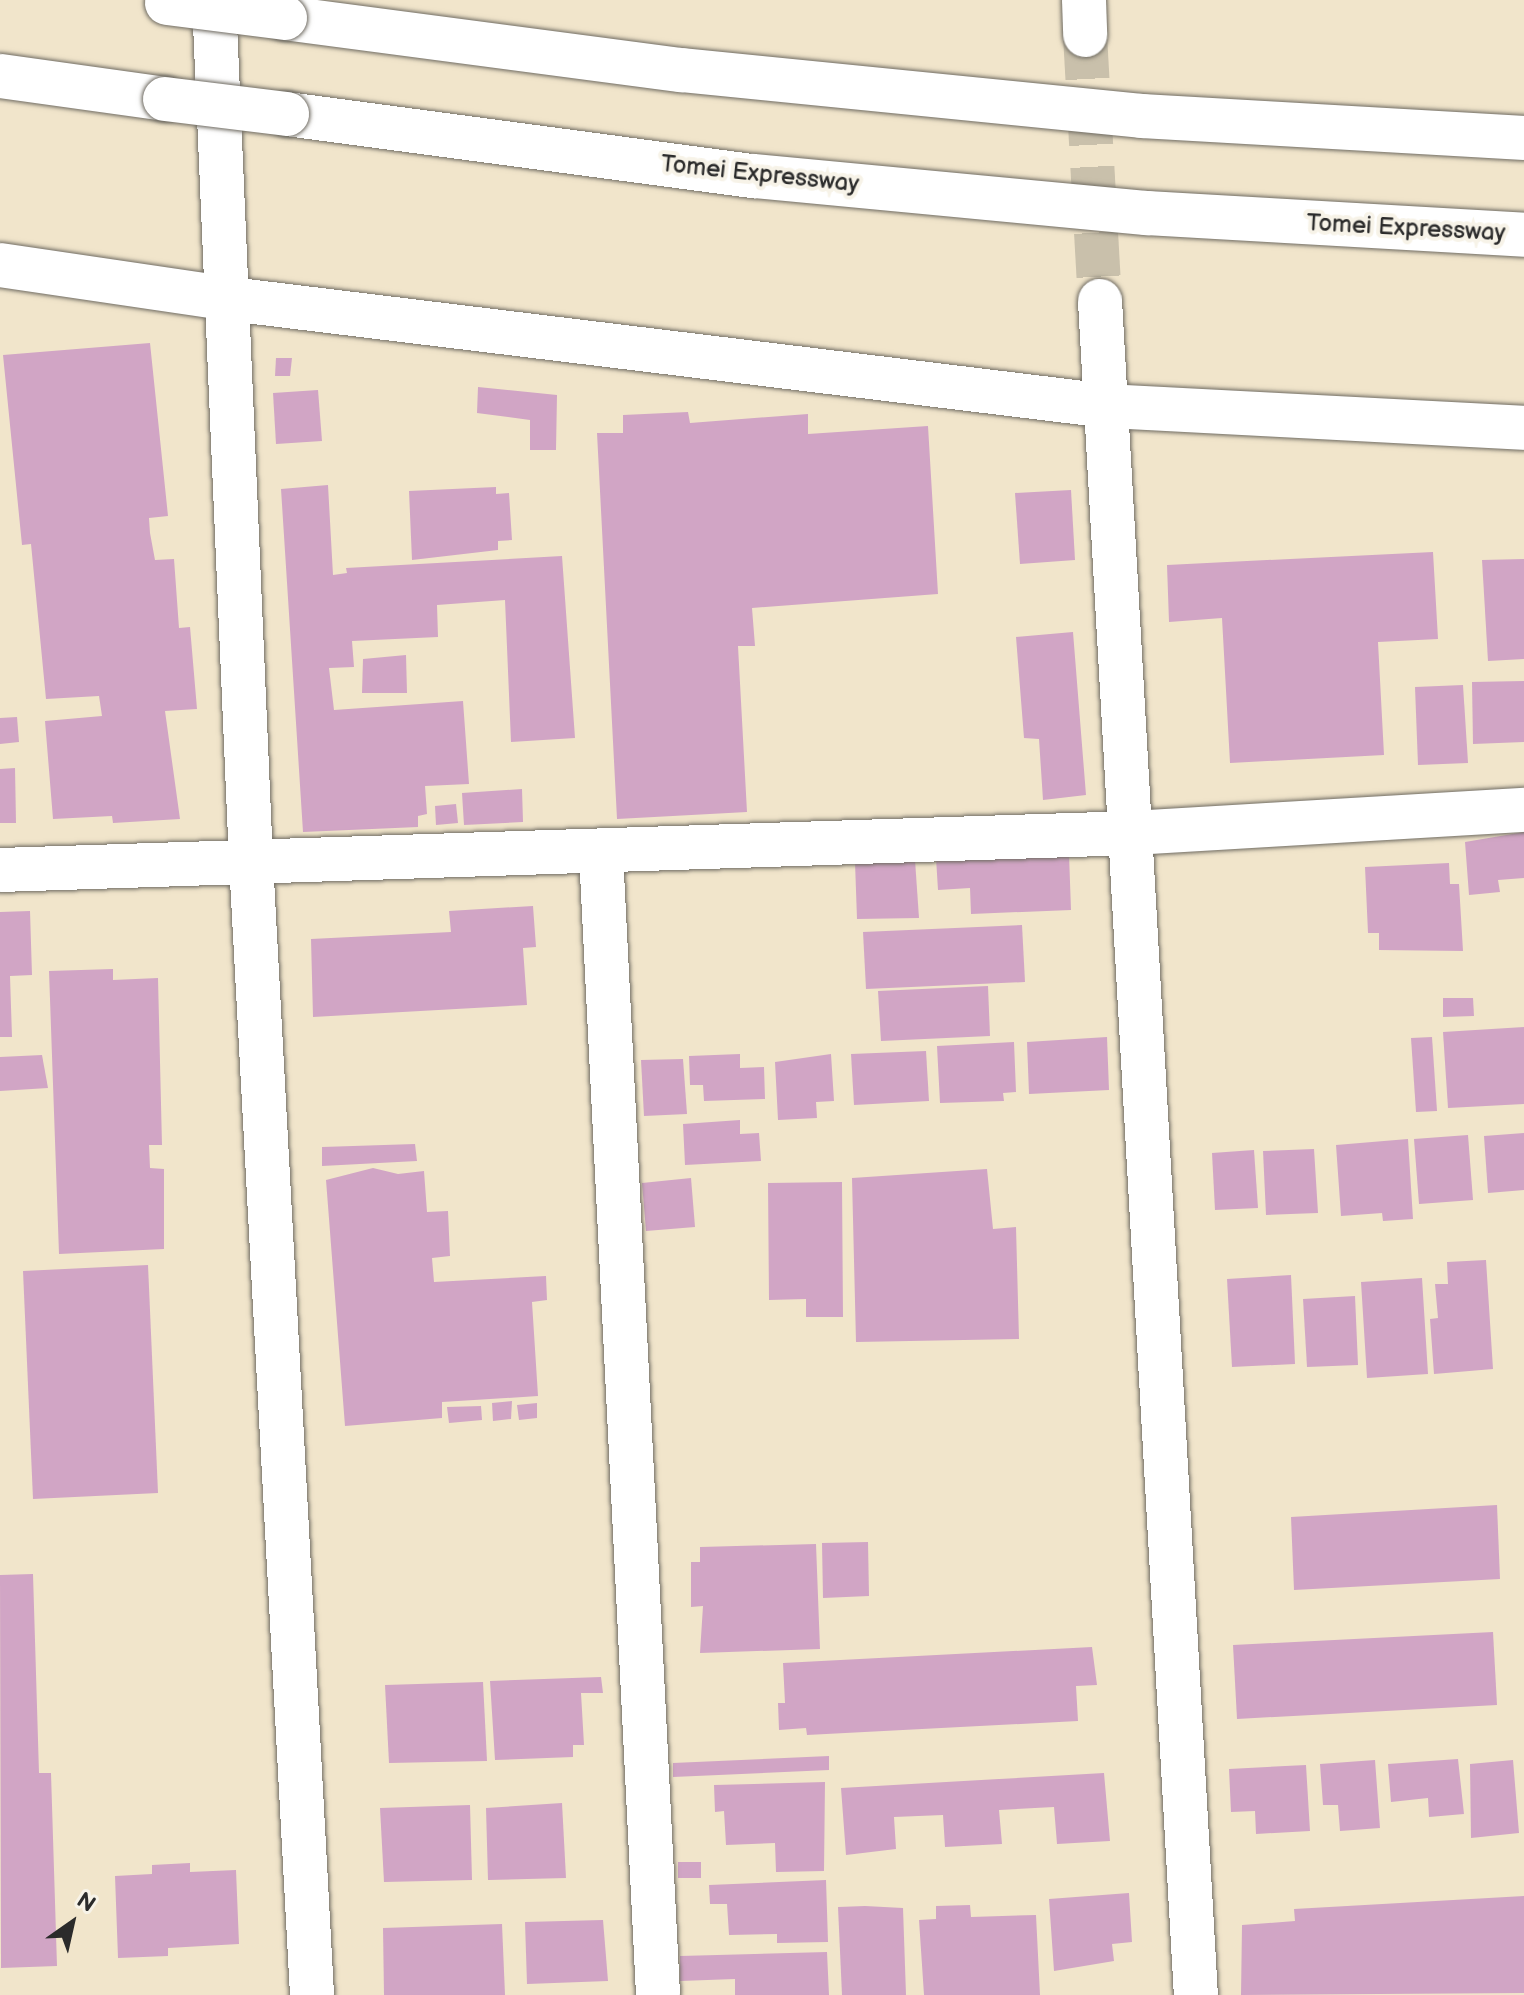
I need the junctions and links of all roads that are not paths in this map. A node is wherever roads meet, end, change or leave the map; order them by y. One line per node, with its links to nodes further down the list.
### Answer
1 (214, 0): 7 (main road)
2 (158, 1): 4 (main road, bridge)
3 (0, 76): 5 (main road, Tomei Expressway, bridge)
4 (1524, 138)
5 (1524, 235)
6 (0, 265): 7 (main road)
7 (230, 299): 9 (main road); 14 (main road)
8 (1100, 301): 9 (main road)
9 (1108, 406): 10 (main road); 12 (main road)
10 (1524, 428)
11 (1524, 810): 12 (main road)
12 (1133, 833): 13 (main road); 18 (main road)
13 (601, 853): 14 (main road); 17 (main road)
14 (251, 861): 15 (main road); 16 (main road)
15 (0, 870)
16 (312, 1995)
17 (658, 1995)
18 (1196, 1995)

